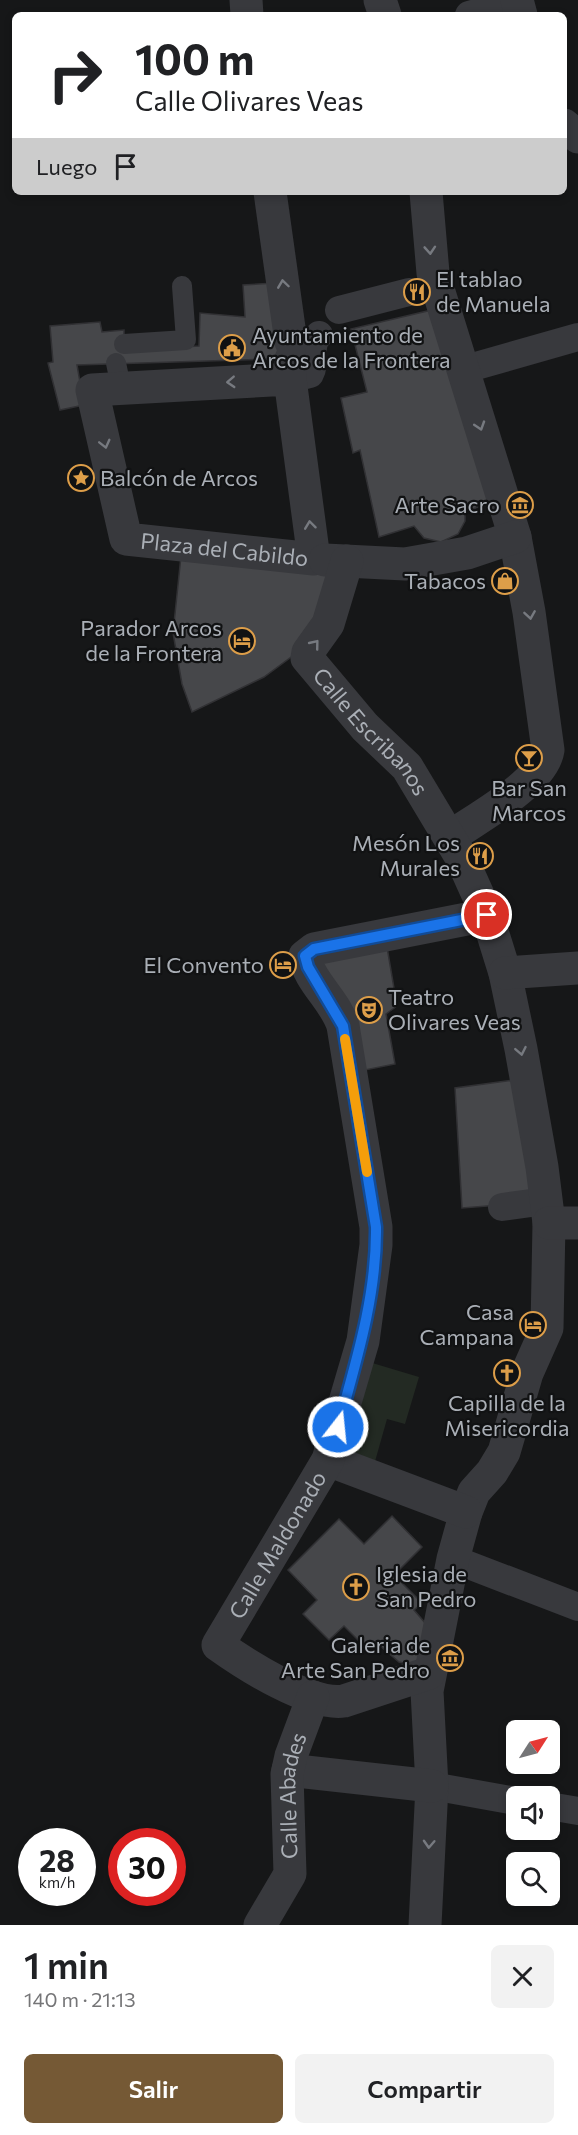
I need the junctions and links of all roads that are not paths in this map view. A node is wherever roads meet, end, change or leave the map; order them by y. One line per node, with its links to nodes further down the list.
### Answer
1 (518, 5): 2 (street)
2 (484, 12)
3 (271, 195): 10 (street, one-way to 3)
4 (426, 195): 11 (street, one-way to 11)
5 (182, 286): 9 (lane)
6 (409, 292): 7 (street)
7 (339, 310)
8 (578, 337): 11 (street)
9 (124, 344)
10 (298, 354): 13 (street, Plaza del Cabildo, one-way to 10); 13 (street, Plaza del Cabildo, one-way to 13)
11 (462, 370): 12 (street, one-way to 12)
12 (515, 537): 14 (street); 15 (street, one-way to 15)
13 (314, 559): 14 (street)
14 (347, 561): 15 (street, Calle Escribanos, one-way to 14)
15 (450, 837): 16 (street)
16 (487, 915): 18 (street); 21 (street, Calle Maldonado)
17 (578, 968): 18 (street)
18 (505, 973): 20 (street, one-way to 20)
19 (502, 1207): 20 (street)
20 (558, 1216): 22 (street)
21 (328, 1460): 22 (street); 26 (street, Calle Maldonado)
22 (466, 1512): 23 (street)
23 (453, 1558): 24 (street); 25 (street)
24 (578, 1607)
25 (429, 1673): 26 (street); 28 (street)
26 (313, 1697): 27 (street, Calle Abades)
27 (288, 1770): 28 (street); 32 (street, Calle Abades)
28 (432, 1786): 29 (street); 33 (street, one-way to 33)
29 (506, 1799)
30 (560, 1808): 31 (street)
31 (578, 1811)
32 (260, 1925)
33 (425, 1925)

